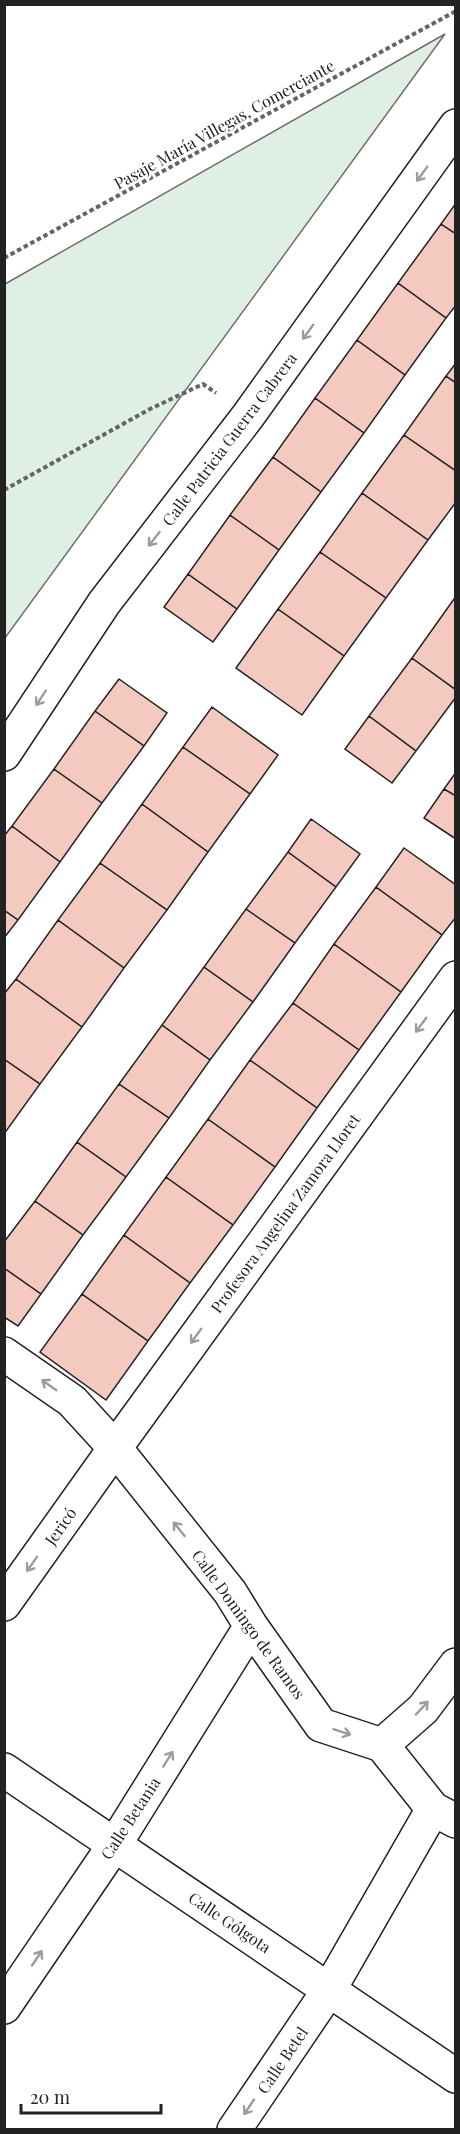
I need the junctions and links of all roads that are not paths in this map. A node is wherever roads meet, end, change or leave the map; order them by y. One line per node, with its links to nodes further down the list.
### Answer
1 (456, 126): 2 (street, Calle Patricia Guerra Cabrera, one-way to 2)
2 (4, 754)
3 (456, 978): 5 (street, Profesora Angelina Zamora Lloret, one-way to 5)
4 (4, 1354): 5 (street, Calle Domingo de Ramos, one-way to 4)
5 (115, 1448): 6 (street, Jericó, one-way to 6); 7 (street, Calle Domingo de Ramos, one-way to 5)
6 (4, 1604)
7 (251, 1626): 9 (street, Calle Domingo de Ramos, one-way to 9); 12 (street, Calle Betania, one-way to 7)
8 (456, 1665): 9 (street, one-way to 8)
9 (381, 1745): 11 (street)
10 (4, 1770): 12 (street, Calle Gólgota)
11 (444, 1815): 13 (street, Calle Betel)
12 (115, 1844): 13 (street, Calle Gólgota); 14 (street, Calle Betania, one-way to 12)
13 (329, 1990): 15 (street, Calle Gólgota); 16 (street, Calle Betel, one-way to 16)
14 (4, 2007)
15 (456, 2076)
16 (234, 2130)

